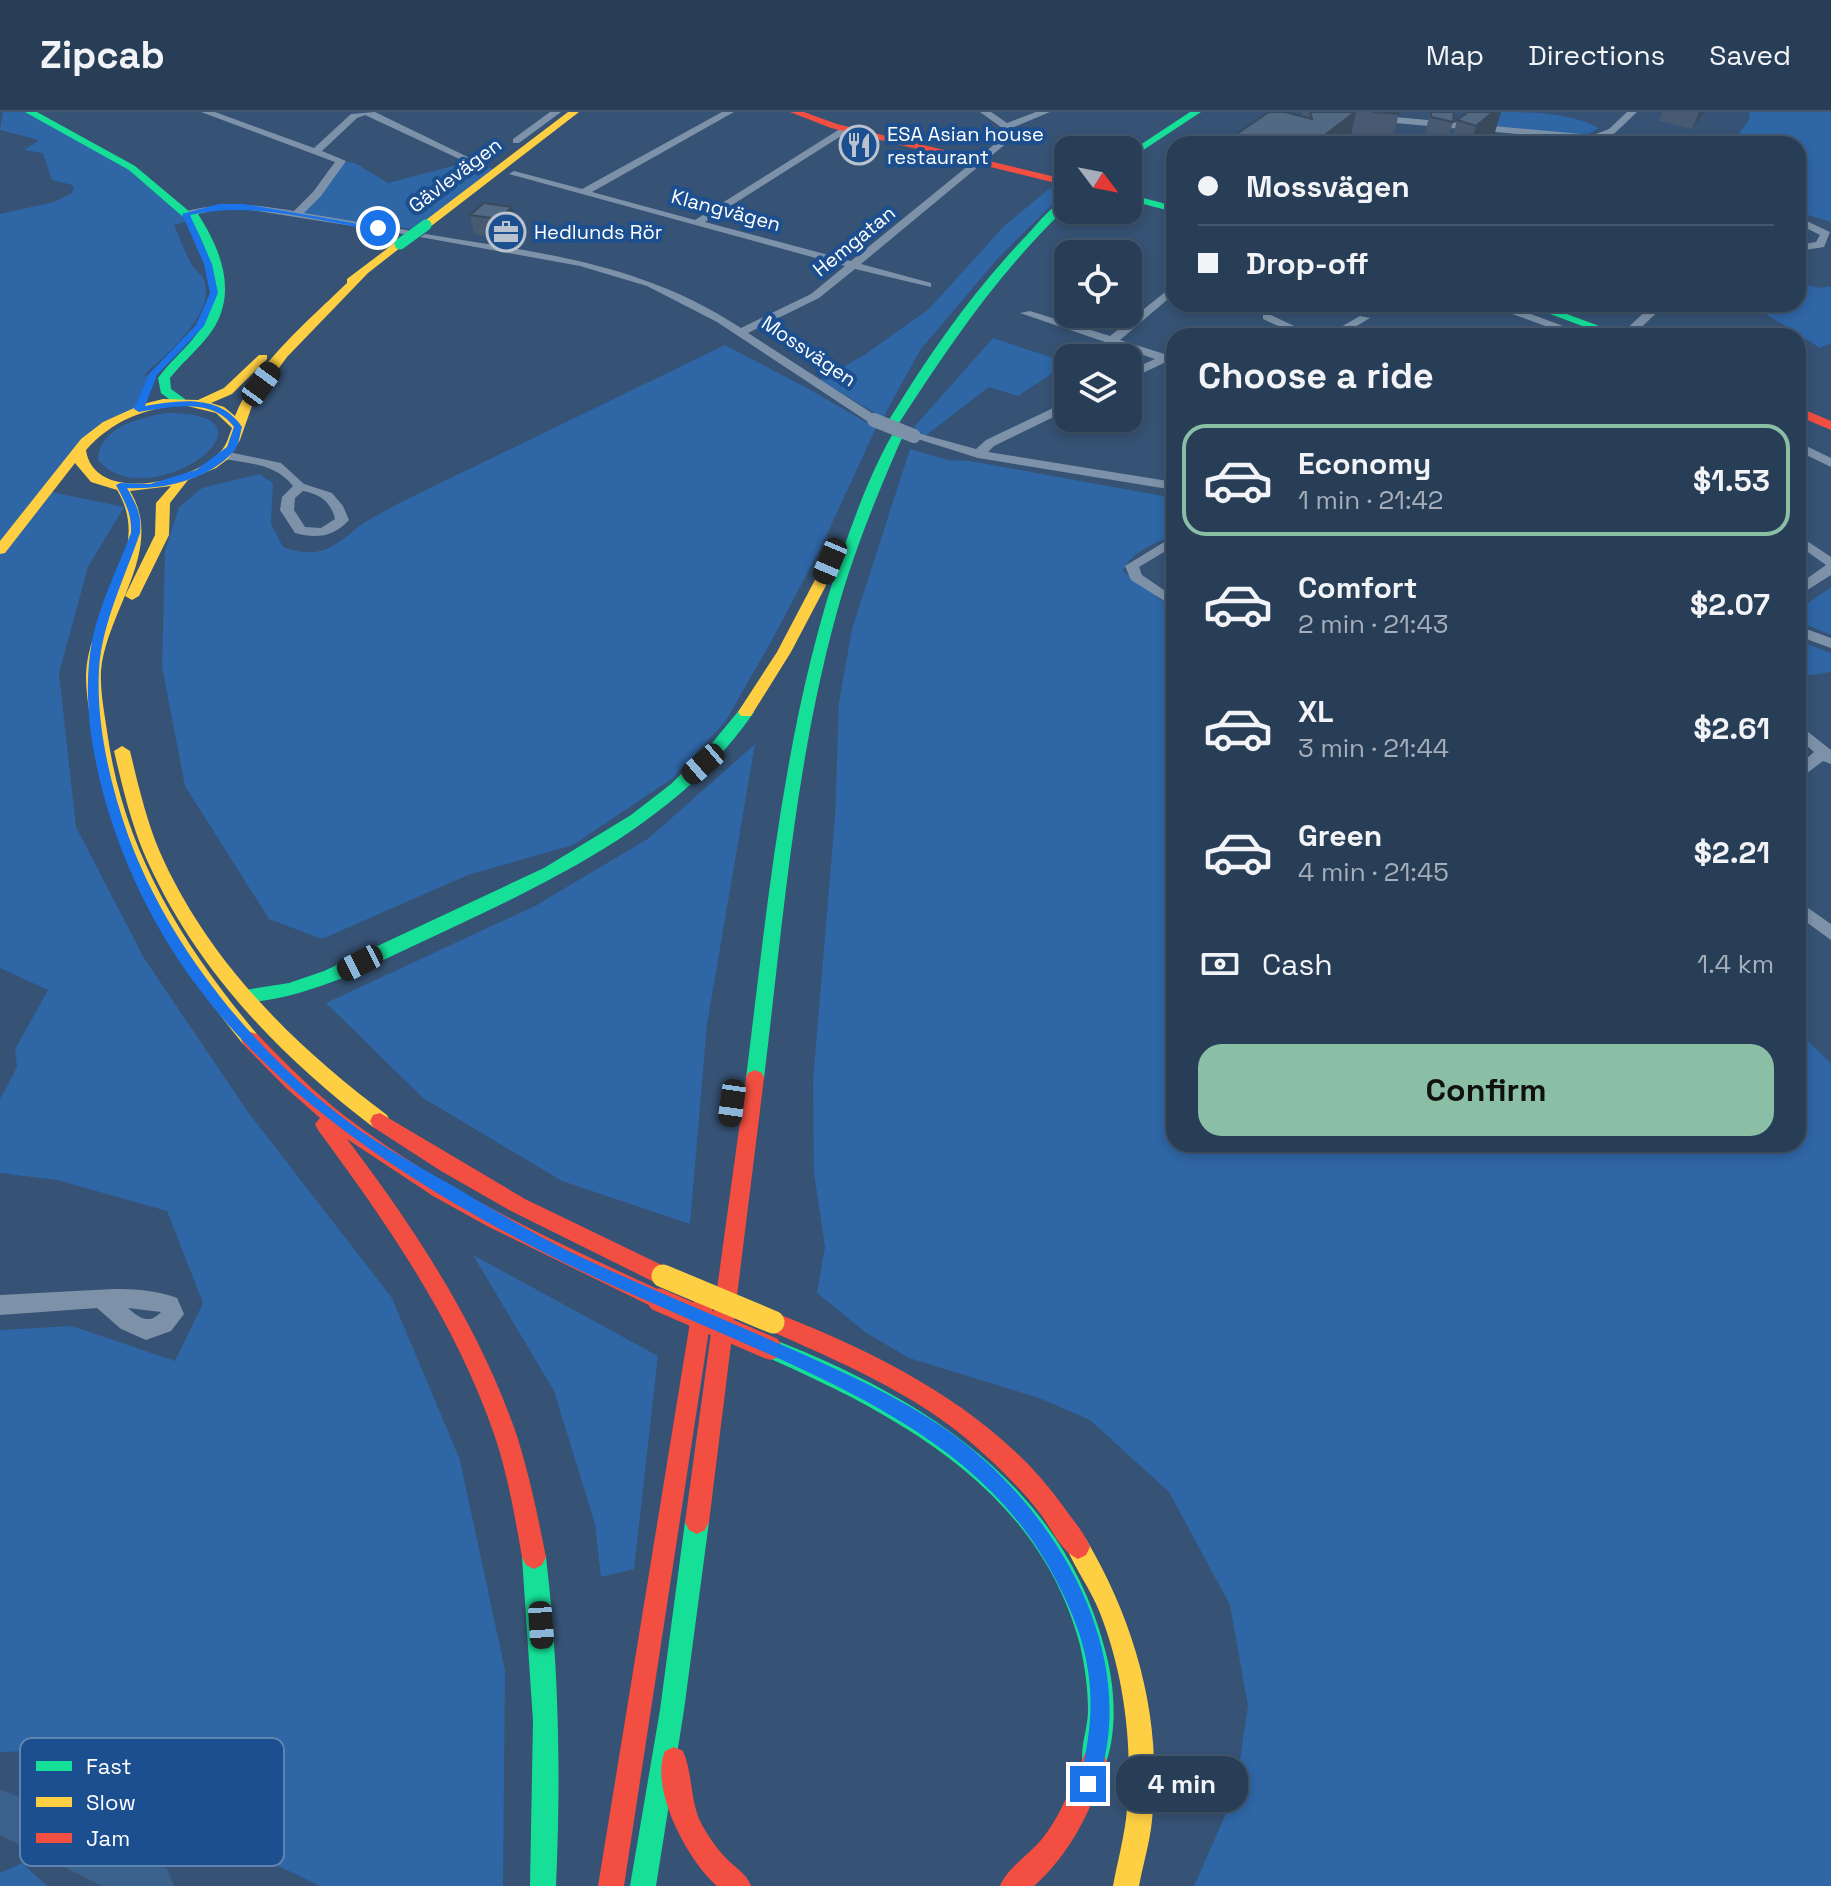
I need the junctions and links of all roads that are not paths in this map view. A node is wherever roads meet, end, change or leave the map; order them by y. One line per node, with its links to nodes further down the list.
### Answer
1 (30, 112): 32 (main road)
2 (206, 112): 24 (street)
3 (366, 112): 24 (street); 25 (street)
4 (556, 112): 22 (street)
5 (574, 112): 38 (main road, Gävlevägen)
6 (729, 112): 29 (street)
7 (795, 112): 16 (main road)
8 (985, 112): 15 (street)
9 (1045, 112): 15 (street)
10 (1184, 112): 21 (main road)
11 (1196, 112): 23 (main road)
12 (1632, 112): 20 (street)
13 (1354, 116): 14 (street)
14 (1430, 118): 17 (street)
15 (1008, 126): 26 (street, Hemgatan)
16 (846, 129): 26 (main road); 35 (street)
17 (1516, 132): 18 (street); 19 (street)
18 (1514, 136)
19 (1568, 136)
20 (1599, 136)
21 (1142, 140)
22 (516, 141)
23 (1142, 148)
24 (316, 151): 34 (street)
25 (471, 161)
26 (979, 162): 28 (main road); 41 (street, Hemgatan)
27 (514, 174): 29 (street, Klangvägen)
28 (1054, 180)
29 (583, 193): 35 (street, Klangvägen)
30 (1142, 200): 31 (main road)
31 (1166, 206)
32 (186, 214): 34 (street); 58 (main road)
33 (1054, 214): 68 (main road)
34 (296, 215): 39 (street)
35 (697, 223): 41 (street, Klangvägen)
36 (1055, 224): 68 (main road)
37 (1806, 224): 40 (street)
38 (425, 231): 39 (main road, Gävlevägen, bridge); 56 (street, Mossvägen)
39 (403, 239): 42 (main road, Gävlevägen)
40 (1806, 247)
41 (854, 265): 43 (street, Klangvägen); 56 (street, Hemgatan)
42 (363, 273): 62 (main road, Gävlevägen); 67 (main road, Gävlevägen)
43 (927, 285)
44 (1166, 295): 57 (street)
45 (1516, 312): 53 (street)
46 (1552, 312): 54 (main road)
47 (1650, 312): 55 (street)
48 (1026, 313): 57 (street)
49 (1267, 317): 51 (street)
50 (1364, 318): 52 (street)
51 (1291, 328)
52 (1346, 328)
53 (1561, 328)
54 (1599, 328)
55 (1632, 328)
56 (741, 332): 68 (street, Mossvägen)
57 (1111, 341): 59 (street)
58 (184, 349): 62 (main road); 63 (main road)
59 (1166, 359)
60 (1166, 362): 61 (street)
61 (1142, 371)
62 (190, 403): 63 (main road, Gävlevägen); 67 (main road)
63 (139, 409): 69 (main road, Gävlevägen)
64 (1054, 412): 71 (street)
65 (1806, 415): 66 (main road)
66 (1831, 426)
67 (238, 427): 72 (main road, Gävlevägen)
68 (895, 429): 71 (street, Mossvägen); 83 (main road); 101 (main road)
69 (86, 441): 75 (main road); 78 (main road)
70 (1806, 450): 73 (street)
71 (978, 454): 76 (street, Mossvägen)
72 (224, 455): 74 (main road); 77 (street)
73 (1831, 463)
74 (183, 479): 75 (main road); 88 (main road)
75 (112, 484): 78 (main road); 97 (main road)
76 (1166, 485)
77 (300, 487)
78 (37, 504): 81 (main road)
79 (1166, 545): 85 (street)
80 (1806, 548): 82 (street)
81 (0, 550)
82 (1828, 571): 84 (street)
83 (821, 583): 95 (main road); 96 (main road)
84 (1806, 586)
85 (1166, 598)
86 (1806, 634): 87 (street)
87 (1831, 643)
88 (118, 646)
89 (119, 728): 95 (main road)
90 (1806, 737): 91 (street)
91 (1826, 756): 92 (street)
92 (1806, 770)
93 (1806, 913): 94 (street)
94 (1831, 933)
95 (245, 996): 107 (main road, bridge)
96 (739, 1052)
97 (297, 1086): 102 (main road); 106 (main road, bridge)
98 (708, 1269): 103 (main road)
99 (103, 1300): 100 (street)
100 (0, 1305)
101 (672, 1710): 104 (main road); 105 (main road)
102 (543, 1886)
103 (611, 1886)
104 (643, 1886)
105 (738, 1886)
106 (1013, 1886)
107 (1126, 1886)

